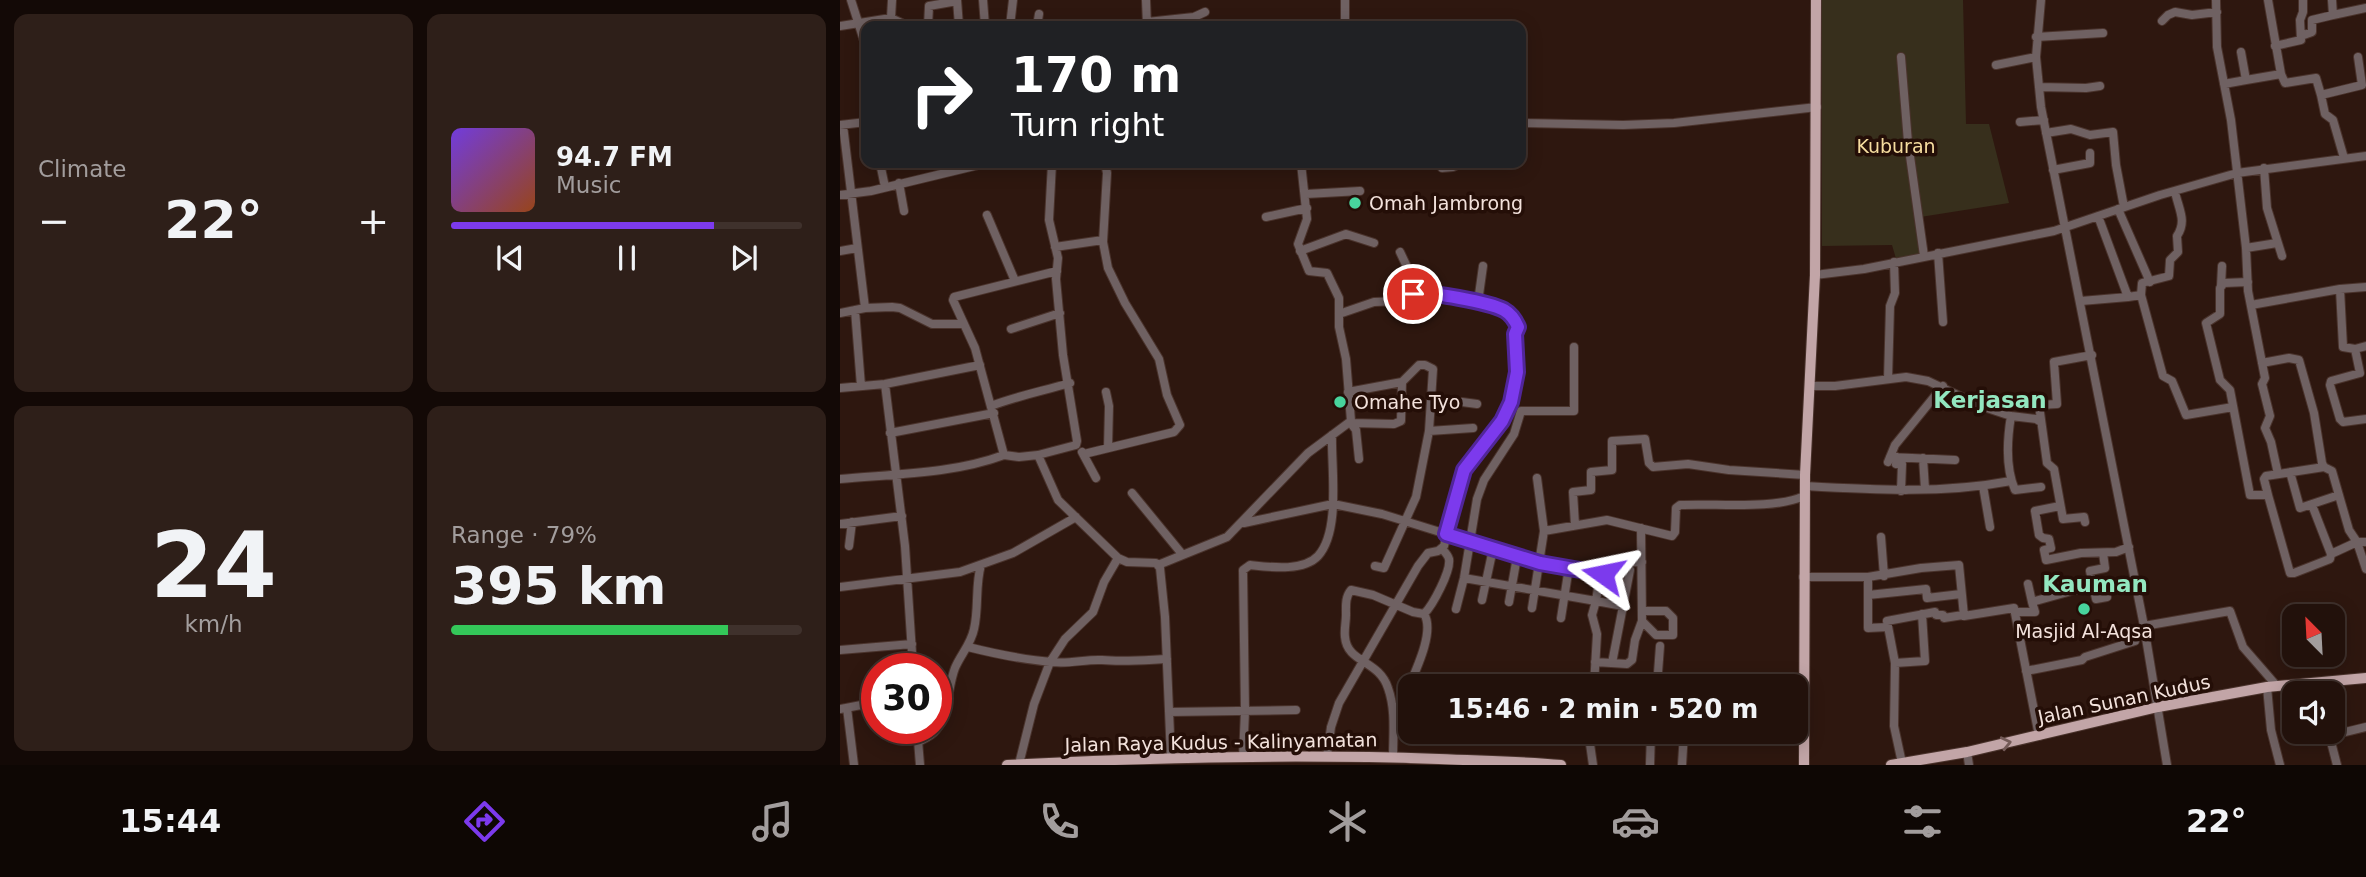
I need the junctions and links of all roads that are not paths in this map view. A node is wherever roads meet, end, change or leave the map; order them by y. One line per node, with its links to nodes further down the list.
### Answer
1 (851, 0): 31 (street)
2 (892, 0): 19 (street)
3 (983, 0): 24 (street)
4 (1013, 0): 25 (street)
5 (1146, 0): 27 (street)
6 (1345, 0): 29 (street)
7 (1816, 0): 51 (main road)
8 (2041, 0): 37 (street)
9 (2216, 0): 16 (street)
10 (2268, 0): 38 (street)
11 (2303, 0): 36 (street)
12 (2332, 0): 18 (street)
13 (957, 1): 22 (street); 23 (street)
14 (2366, 8): 18 (street)
15 (1205, 12): 28 (street)
16 (2217, 12): 30 (street); 47 (street)
17 (1039, 14): 26 (street)
18 (2333, 15): 36 (street)
19 (891, 18): 20 (street); 21 (street)
20 (871, 21)
21 (897, 21)
22 (928, 21)
23 (959, 21)
24 (985, 21)
25 (1011, 21)
26 (1038, 21)
27 (1147, 21)
28 (1167, 21)
29 (1345, 21)
30 (2162, 21)
31 (858, 23): 32 (street); 33 (street); 34 (street)
32 (861, 23)
33 (840, 26)
34 (861, 32)
35 (2104, 33): 37 (street)
36 (2301, 36): 38 (street)
37 (2036, 37): 41 (street)
38 (2275, 46): 44 (street)
39 (2241, 52): 46 (street)
40 (1901, 57): 95 (street)
41 (2036, 57): 43 (street); 49 (street)
42 (2358, 57): 45 (street)
43 (1996, 65)
44 (2281, 74): 46 (street); 50 (street)
45 (2364, 74): 50 (street)
46 (2246, 80): 47 (street)
47 (2224, 84): 69 (street)
48 (2100, 86): 49 (street)
49 (2039, 87): 52 (street)
50 (2321, 95): 60 (street)
51 (1817, 107): 55 (street); 101 (main road)
52 (2044, 120): 53 (street); 57 (street)
53 (2020, 122)
54 (861, 123): 56 (street)
55 (1526, 123)
56 (841, 125): 75 (street)
57 (2046, 133): 68 (street); 79 (street)
58 (2090, 153): 68 (street)
59 (2366, 156): 60 (street)
60 (2344, 158): 67 (street)
61 (881, 168): 72 (street)
62 (933, 168): 70 (street)
63 (953, 168): 70 (street)
64 (1052, 168): 88 (street)
65 (1106, 168): 85 (street)
66 (1302, 168): 76 (street)
67 (2264, 168): 69 (street); 87 (street)
68 (2053, 170): 84 (street)
69 (2237, 173): 74 (street); 90 (street)
70 (934, 174): 71 (street)
71 (900, 183): 72 (street); 80 (street)
72 (885, 187): 75 (street)
73 (1360, 191): 76 (street)
74 (2175, 192): 79 (street); 103 (street)
75 (851, 194): 77 (street); 89 (street)
76 (1306, 194): 78 (street)
77 (840, 195)
78 (1307, 208): 83 (street); 92 (street)
79 (2121, 208): 82 (street); 103 (street)
80 (904, 211)
81 (987, 215): 102 (street)
82 (2098, 216): 84 (street); 110 (street)
83 (1266, 217)
84 (2066, 227): 94 (street); 111 (street)
85 (1103, 240): 88 (street); 151 (street)
86 (1374, 243): 92 (street)
87 (2277, 243): 90 (street); 96 (street)
88 (1055, 247): 100 (street)
89 (857, 248): 91 (street); 114 (street)
90 (2246, 248): 104 (street)
91 (840, 251)
92 (1300, 251): 118 (street)
93 (1400, 253): 108 (street)
94 (1938, 253): 95 (street); 119 (street)
95 (1924, 256): 97 (street)
96 (2282, 256)
97 (1894, 262): 101 (street); 128 (street)
98 (1483, 266): 112 (street)
99 (2222, 266): 105 (street)
100 (1057, 271): 102 (street); 117 (street)
101 (1815, 275): 133 (main road)
102 (1015, 281): 120 (street)
103 (2150, 282): 109 (street)
104 (2248, 282): 105 (street); 113 (street)
105 (2221, 286): 140 (street)
106 (2366, 287): 107 (street)
107 (2340, 289): 113 (street); 124 (street)
108 (1419, 292): 112 (street); 118 (street)
109 (2141, 295): 110 (street); 140 (street)
110 (2129, 297): 111 (street)
111 (2081, 301): 125 (street)
112 (1478, 302): 189 (street)
113 (2251, 305): 126 (street)
114 (865, 308): 115 (street); 120 (street)
115 (855, 310): 116 (street); 132 (street)
116 (840, 313)
117 (1060, 313): 121 (street); 130 (street)
118 (1339, 314): 137 (street)
119 (1943, 322)
120 (964, 324): 127 (street)
121 (1011, 329)
122 (2366, 346): 124 (street)
123 (1574, 347): 191 (street)
124 (2355, 349): 143 (street)
125 (2092, 355): 144 (street); 194 (street)
126 (2262, 363): 159 (street); 161 (street)
127 (980, 365): 131 (street); 141 (street)
128 (1888, 379): 133 (street); 134 (street)
129 (1402, 382): 137 (street); 139 (street); 145 (street)
130 (1070, 383): 141 (street); 150 (street)
131 (884, 384): 132 (street); 148 (street)
132 (861, 386): 135 (street)
133 (1810, 386): 167 (main road)
134 (1943, 386): 142 (street); 157 (street)
135 (840, 388)
136 (1106, 392): 151 (street)
137 (1348, 392): 145 (street)
138 (1477, 404): 139 (street)
139 (1432, 405): 147 (street)
140 (2233, 407): 173 (street)
141 (993, 410): 148 (street); 153 (street)
142 (2011, 416): 144 (street); 166 (street)
143 (2366, 419)
144 (2041, 422): 177 (street)
145 (1351, 423): 149 (street); 156 (street)
146 (1473, 428): 147 (street)
147 (1429, 431): 181 (street)
148 (890, 433): 162 (street)
149 (1332, 435): 175 (street); 183 (street)
150 (1077, 444): 152 (street); 154 (street)
151 (1108, 448): 152 (street)
152 (1084, 454): 163 (street)
153 (1004, 455): 154 (street); 162 (street)
154 (1038, 455): 179 (street)
155 (1923, 458): 157 (street); 158 (street); 170 (street)
156 (1359, 459)
157 (1892, 459): 171 (street)
158 (1955, 460)
159 (2324, 467): 160 (street); 174 (street)
160 (2290, 472): 161 (street); 176 (street)
161 (2278, 474): 173 (street)
162 (895, 475): 165 (street); 178 (street)
163 (1096, 478)
164 (1537, 478): 188 (street)
165 (840, 479)
166 (2011, 481): 168 (street); 169 (street)
167 (1804, 486): 171 (street); 185 (street); 187 (street); 212 (main road)
168 (1983, 486): 170 (street); 186 (street)
169 (2041, 487)
170 (1925, 489): 171 (street)
171 (1901, 491)
172 (1132, 493): 198 (street)
173 (2268, 495): 199 (street)
174 (2339, 495): 176 (street); 192 (street)
175 (1333, 504): 181 (street); 183 (street); 265 (street)
176 (2312, 505): 199 (street)
177 (2060, 506): 182 (street); 197 (street)
178 (901, 516): 180 (street); 214 (street)
179 (1076, 517): 201 (street); 204 (street)
180 (852, 522): 184 (street); 193 (street)
181 (1405, 522): 189 (street); 206 (street)
182 (2085, 522)
183 (1241, 523): 198 (street)
184 (840, 524)
185 (1575, 525): 187 (street); 188 (street)
186 (1990, 527)
187 (1641, 528): 202 (street)
188 (1544, 531): 203 (street)
189 (1446, 534): 191 (street); 195 (street)
190 (1881, 537): 211 (street)
191 (1469, 542): 196 (street); 215 (street)
192 (2362, 542): 199 (street); 208 (street)
193 (849, 546)
194 (2129, 547): 197 (street); 241 (street)
195 (1442, 549): 231 (street); 236 (street)
196 (1493, 549): 200 (street); 216 (street)
197 (2103, 553): 218 (street)
198 (1182, 554): 205 (street)
199 (2331, 554)
200 (1517, 557): 203 (street); 219 (street)
201 (1118, 558): 205 (street); 251 (street)
202 (1642, 562): 210 (street); 234 (street)
203 (1540, 563): 207 (street); 221 (street)
204 (981, 565): 214 (street); 246 (street)
205 (1158, 565): 249 (street)
206 (1375, 566)
207 (1569, 567): 210 (street); 223 (street)
208 (2366, 569)
209 (1630, 570): 230 (street)
210 (1600, 574): 227 (street)
211 (1884, 576): 213 (street); 222 (street)
212 (1803, 577): 213 (street); 289 (main road)
213 (1868, 577): 224 (street)
214 (908, 578): 220 (street); 244 (street)
215 (1464, 578): 216 (street); 233 (street)
216 (1487, 582): 219 (street); 226 (street)
217 (2028, 584): 228 (street)
218 (2093, 585): 225 (street); 228 (street)
219 (1513, 586): 221 (street); 229 (street)
220 (840, 587)
221 (1535, 589): 223 (street); 232 (street)
222 (1961, 594): 224 (street); 238 (street)
223 (1565, 596): 227 (street); 239 (street)
224 (1868, 596): 242 (street)
225 (2106, 597)
226 (1482, 600)
227 (1596, 601): 230 (street); 252 (street)
228 (2032, 601): 235 (street)
229 (1508, 602)
230 (1623, 606): 253 (street)
231 (1395, 607): 236 (street); 250 (street); 250 (street)
232 (1532, 608)
233 (1457, 609)
234 (1643, 611): 240 (street); 240 (street)
235 (2015, 612): 238 (street); 255 (street)
236 (1424, 614): 263 (street)
237 (1922, 614): 238 (street); 242 (street); 254 (street)
238 (1964, 615)
239 (1561, 618)
240 (1642, 621): 253 (street)
241 (2144, 626): 260 (street); 261 (street)
242 (1888, 627): 254 (street)
243 (2135, 641): 255 (street)
244 (912, 644): 247 (street); 248 (street)
245 (1660, 646): 257 (street)
246 (968, 647): 251 (street); 258 (street)
247 (840, 650)
248 (913, 653)
249 (1167, 659): 251 (street); 266 (street)
250 (1363, 661): 263 (street); 274 (street)
251 (1050, 662): 281 (street)
252 (1595, 662): 253 (street); 256 (street)
253 (1612, 663)
254 (1895, 663): 280 (street)
255 (2026, 671): 268 (street)
256 (1594, 674)
257 (1658, 674)
258 (952, 678)
259 (2366, 678): 260 (main road, Jalan Sunan Kudus)
260 (2272, 686): 261 (main road, Jalan Sunan Kudus); 293 (street)
261 (2158, 707): 268 (main road, Jalan Sunan Kudus); 292 (street)
262 (844, 708): 282 (street)
263 (1393, 709): 277 (street)
264 (1296, 710): 265 (street)
265 (1245, 711): 266 (street); 275 (street)
266 (1169, 712): 276 (street)
267 (2366, 727): 294 (street)
268 (2039, 736): 273 (main road, Jalan Sunan Kudus, one-way to 268)
269 (918, 744): 283 (street)
270 (1590, 744): 286 (street)
271 (1651, 744): 287 (street)
272 (1683, 744): 288 (street)
273 (1967, 752): 280 (main road, Jalan Sunan Kudus); 291 (street)
274 (1327, 756): 275 (main road, Jalan Raya Kudus - Kalinyamatan); 277 (main road, Jalan Raya Kudus - Kalinyamatan)
275 (1243, 757): 276 (main road, Jalan Raya Kudus - Kalinyamatan)
276 (1171, 758): 278 (main road, Jalan Raya Kudus - Kalinyamatan)
277 (1393, 758): 279 (main road, Jalan Raya Kudus - Kalinyamatan)
278 (1107, 762): 281 (main road, Jalan Raya Kudus - Kalinyamatan)
279 (1440, 762): 285 (main road, Jalan Raya Kudus - Kalinyamatan)
280 (1902, 763): 290 (main road, Jalan Sunan Kudus)
281 (1019, 764): 284 (main road, Jalan Raya Kudus - Kalinyamatan)
282 (854, 765)
283 (920, 765)
284 (1007, 765)
285 (1561, 765)
286 (1593, 765)
287 (1650, 765)
288 (1682, 765)
289 (1804, 765)
290 (1891, 765)
291 (1969, 765)
292 (2167, 765)
293 (2280, 765)
294 (2337, 765)

